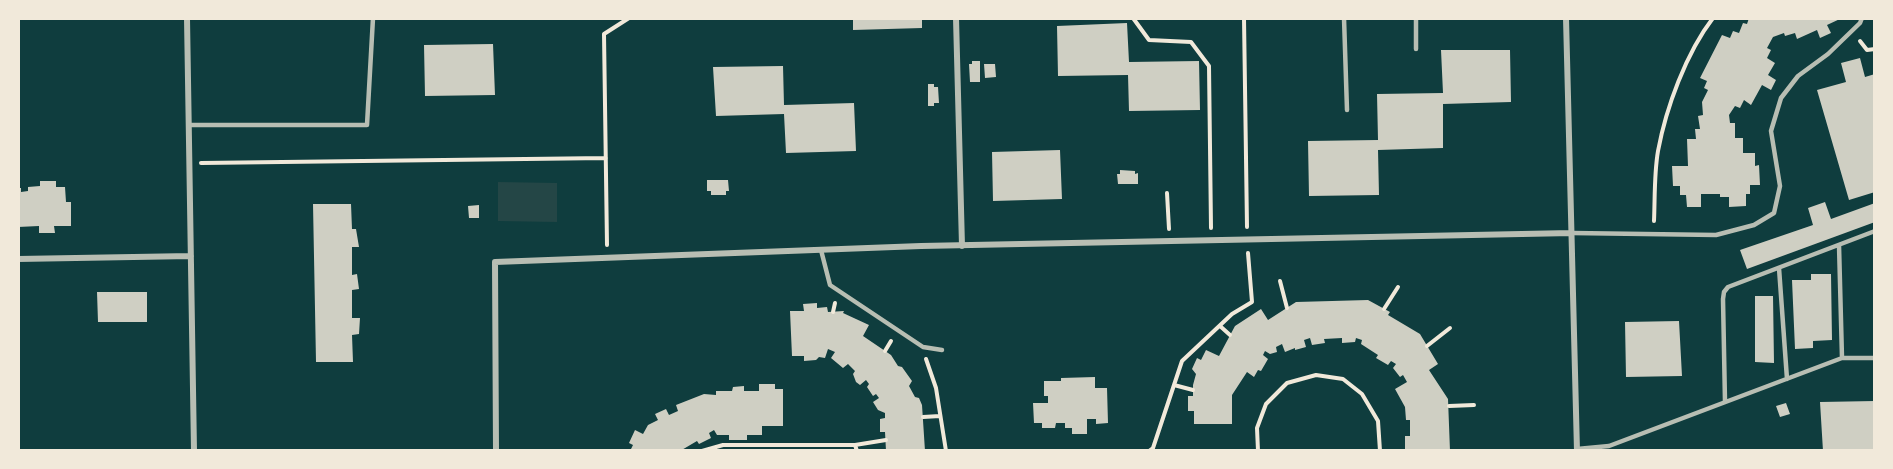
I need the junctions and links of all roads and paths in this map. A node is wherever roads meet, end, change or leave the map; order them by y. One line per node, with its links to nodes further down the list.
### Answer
1 (187, 18): 16 (street)
2 (373, 18): 16 (lane)
3 (629, 18): 17 (path)
4 (956, 18): 27 (street)
5 (1133, 18): 23 (path)
6 (1244, 18): 24 (path)
7 (1344, 18): 15 (lane)
8 (1416, 18): 13 (lane)
9 (1566, 18): 21 (street)
10 (1713, 18): 22 (path)
11 (1862, 18): 12 (lane)
12 (1852, 31): 14 (path); 22 (lane)
13 (1416, 49)
14 (1875, 49)
15 (1347, 110)
16 (189, 125): 18 (street)
17 (606, 158): 18 (path); 30 (path)
18 (189, 163): 29 (street)
19 (1167, 193): 25 (path)
20 (1875, 231): 26 (lane)
21 (1572, 233): 22 (lane); 24 (street); 55 (street)
22 (1653, 234)
23 (1211, 240): 24 (street); 25 (street)
24 (1248, 240): 37 (path)
25 (1170, 242): 27 (street)
26 (1839, 245): 32 (lane); 43 (lane)
27 (962, 246): 28 (street)
28 (821, 250): 30 (street); 41 (lane)
29 (191, 256): 31 (street); 56 (street)
30 (607, 258): 57 (street)
31 (18, 259)
32 (1779, 268): 45 (lane); 48 (lane)
33 (1280, 281): 35 (path)
34 (1398, 287): 36 (path)
35 (1287, 308)
36 (1384, 309)
37 (1220, 326): 39 (path); 46 (path)
38 (1450, 328): 40 (path)
39 (1230, 335)
40 (1427, 346)
41 (922, 347): 42 (lane); 51 (path)
42 (942, 350)
43 (1842, 358): 44 (lane); 45 (lane)
44 (1875, 358)
45 (1787, 378): 48 (lane)
46 (1174, 386): 47 (path); 61 (path)
47 (1192, 390)
48 (1725, 402): 55 (lane)
49 (1474, 405): 50 (path)
50 (1449, 406)
51 (939, 416): 52 (path); 60 (path)
52 (923, 417)
53 (886, 440): 54 (path)
54 (855, 445): 58 (path); 59 (path)
55 (1577, 450)
56 (194, 451)
57 (496, 451)
58 (702, 451)
59 (857, 451)
60 (946, 451)
61 (1149, 451)
62 (1258, 451): 63 (path)
63 (1380, 451)

